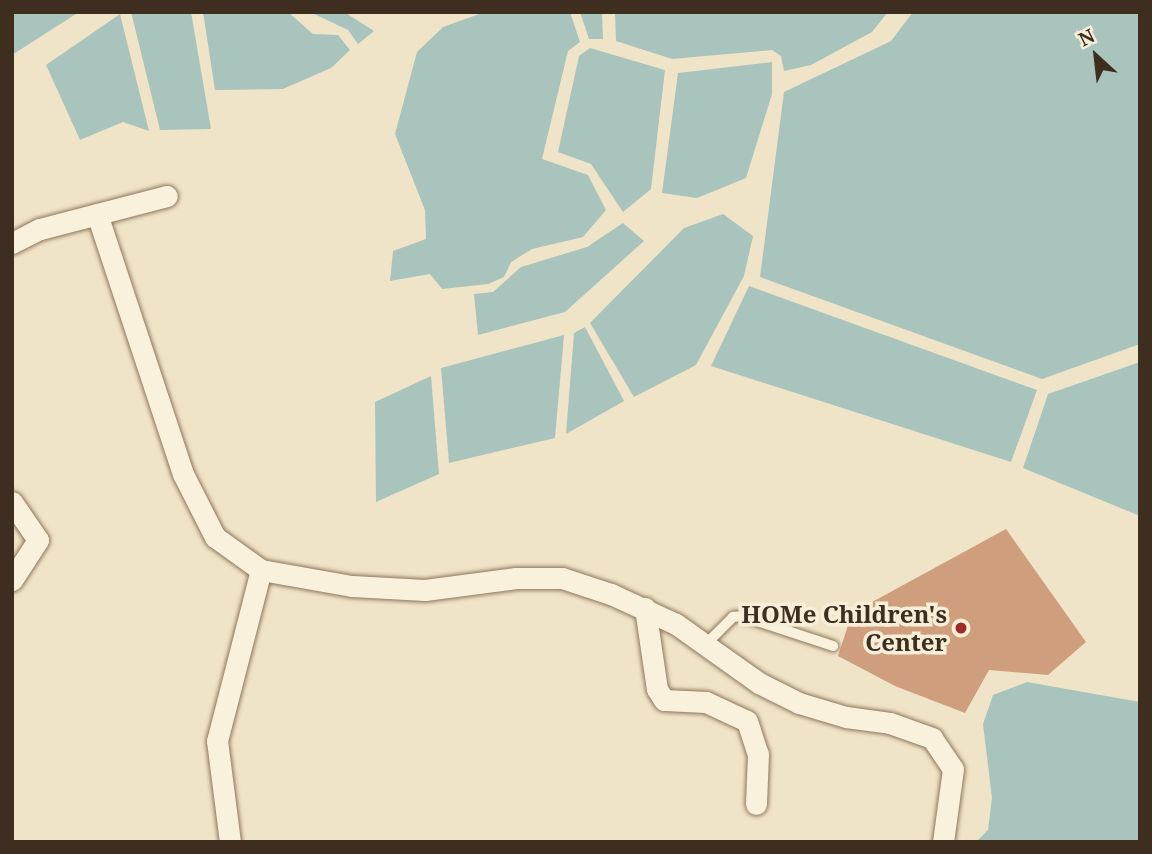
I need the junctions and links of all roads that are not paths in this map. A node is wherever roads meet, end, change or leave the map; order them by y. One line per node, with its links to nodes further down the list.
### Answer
1 (167, 196): 2 (street)
2 (97, 214): 3 (street); 5 (street)
3 (12, 243)
4 (12, 502): 6 (street)
5 (261, 570): 7 (street); 11 (street)
6 (12, 580)
7 (645, 608): 8 (street); 10 (street)
8 (705, 645): 9 (lane); 12 (street)
9 (833, 646)
10 (756, 804)
11 (230, 842)
12 (943, 842)

